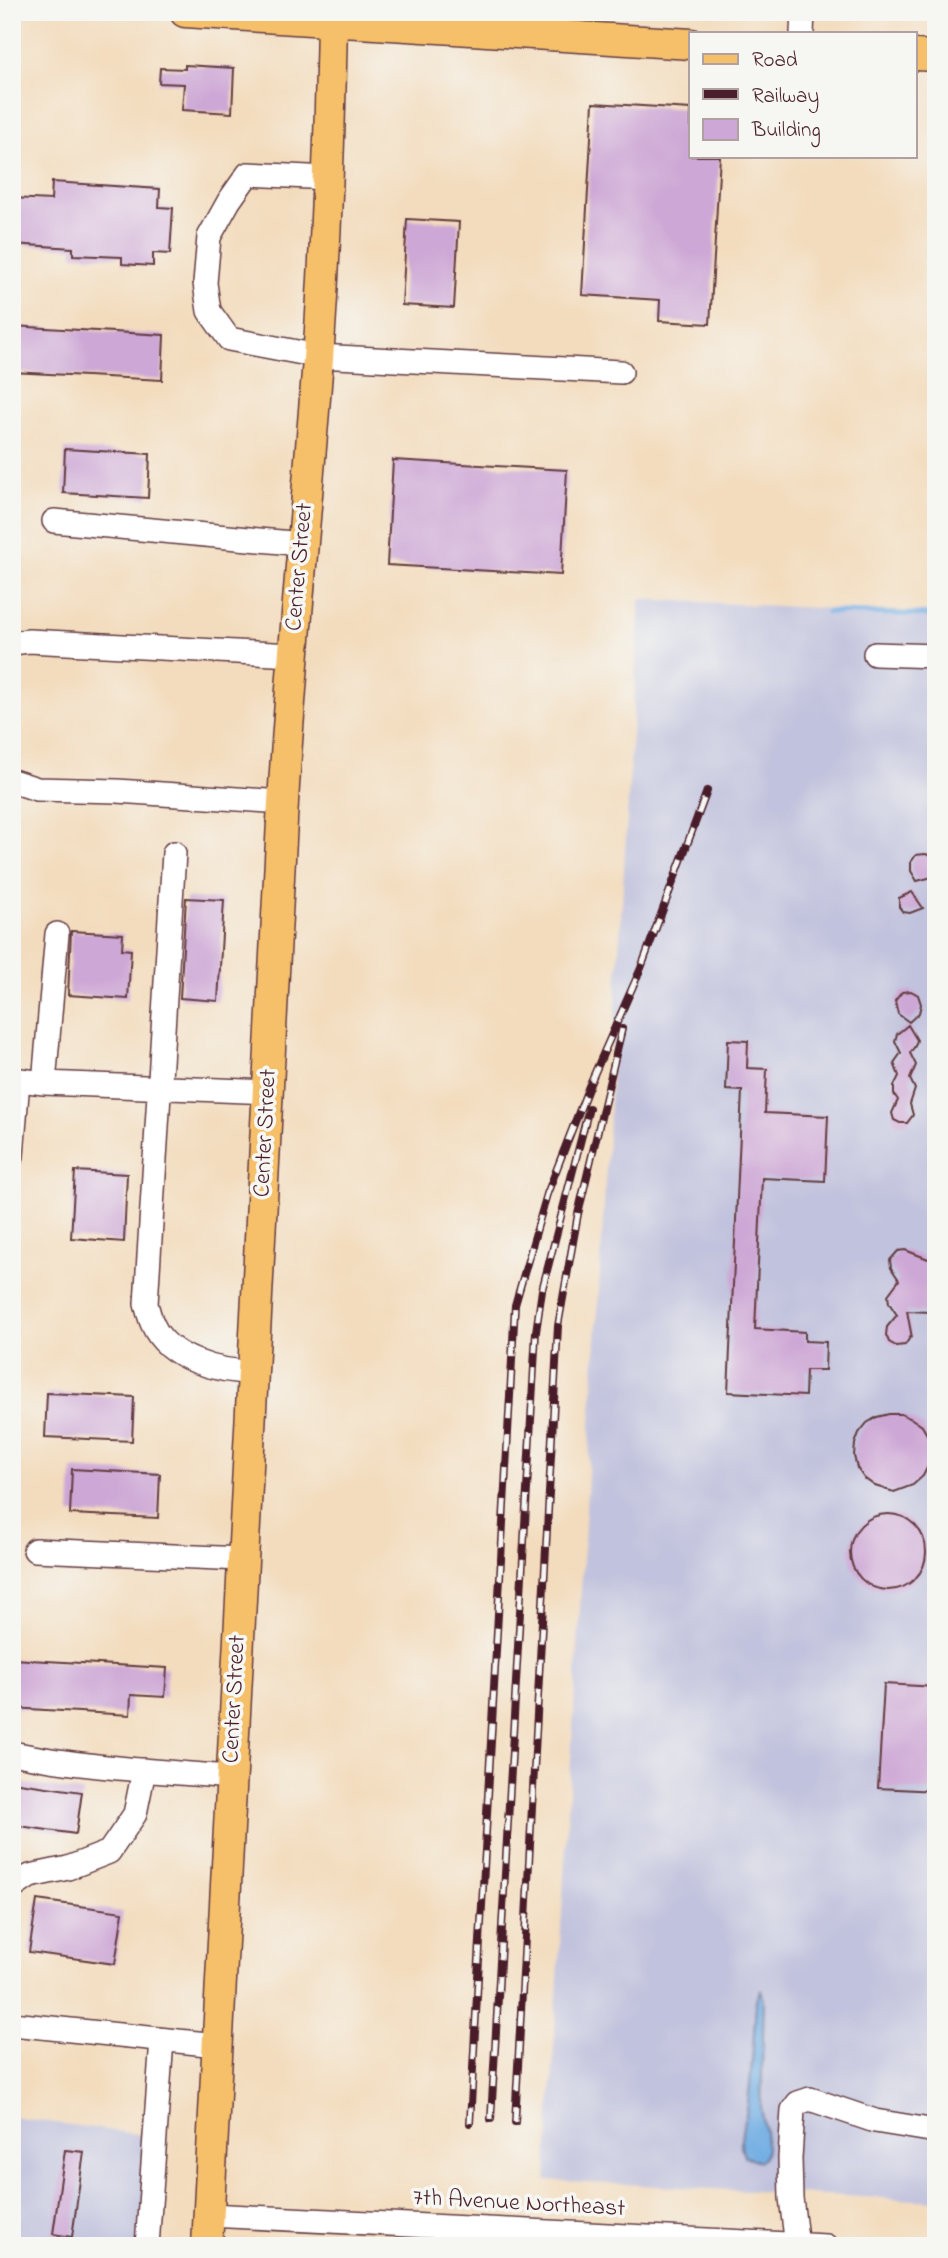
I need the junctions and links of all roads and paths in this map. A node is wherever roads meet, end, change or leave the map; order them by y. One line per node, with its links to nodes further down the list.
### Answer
1 (185, 12): 3 (main road)
2 (803, 12): 4 (street)
3 (332, 16): 5 (main road); 8 (main road, Center Street)
4 (802, 32)
5 (689, 44)
6 (916, 55): 7 (main road)
7 (936, 56)
8 (329, 178): 9 (main road, Center Street); 9 (street)
9 (318, 356): 10 (street); 12 (main road, Center Street)
10 (621, 372)
11 (54, 522): 12 (street)
12 (303, 544): 15 (main road, Center Street)
13 (12, 643): 15 (street)
14 (875, 654): 16 (street)
15 (292, 655): 18 (main road, Center Street)
16 (936, 656)
17 (12, 782): 18 (street)
18 (283, 802): 24 (main road, Center Street)
19 (174, 853): 23 (street)
20 (57, 934): 22 (street)
21 (15, 1079): 22 (street); 25 (street)
22 (44, 1083): 23 (street)
23 (159, 1089): 24 (street); 26 (street)
24 (268, 1092): 26 (main road, Center Street)
25 (12, 1156)
26 (253, 1373): 28 (main road, Center Street)
27 (36, 1550): 28 (street)
28 (242, 1559): 31 (main road, Center Street)
29 (12, 1753): 30 (street)
30 (144, 1770): 31 (street); 32 (street)
31 (231, 1777): 35 (main road, Center Street)
32 (12, 1888)
33 (12, 2024): 34 (street)
34 (162, 2040): 35 (street); 40 (street)
35 (216, 2045): 37 (main road, Center Street)
36 (936, 2131): 39 (street)
37 (209, 2216): 38 (street, 7th Avenue Northeast); 41 (main road, Center Street)
38 (557, 2239): 39 (street, 7th Avenue Northeast)
39 (797, 2245): 42 (street, 7th Avenue Northeast)
40 (147, 2246)
41 (207, 2246)
42 (826, 2246)

